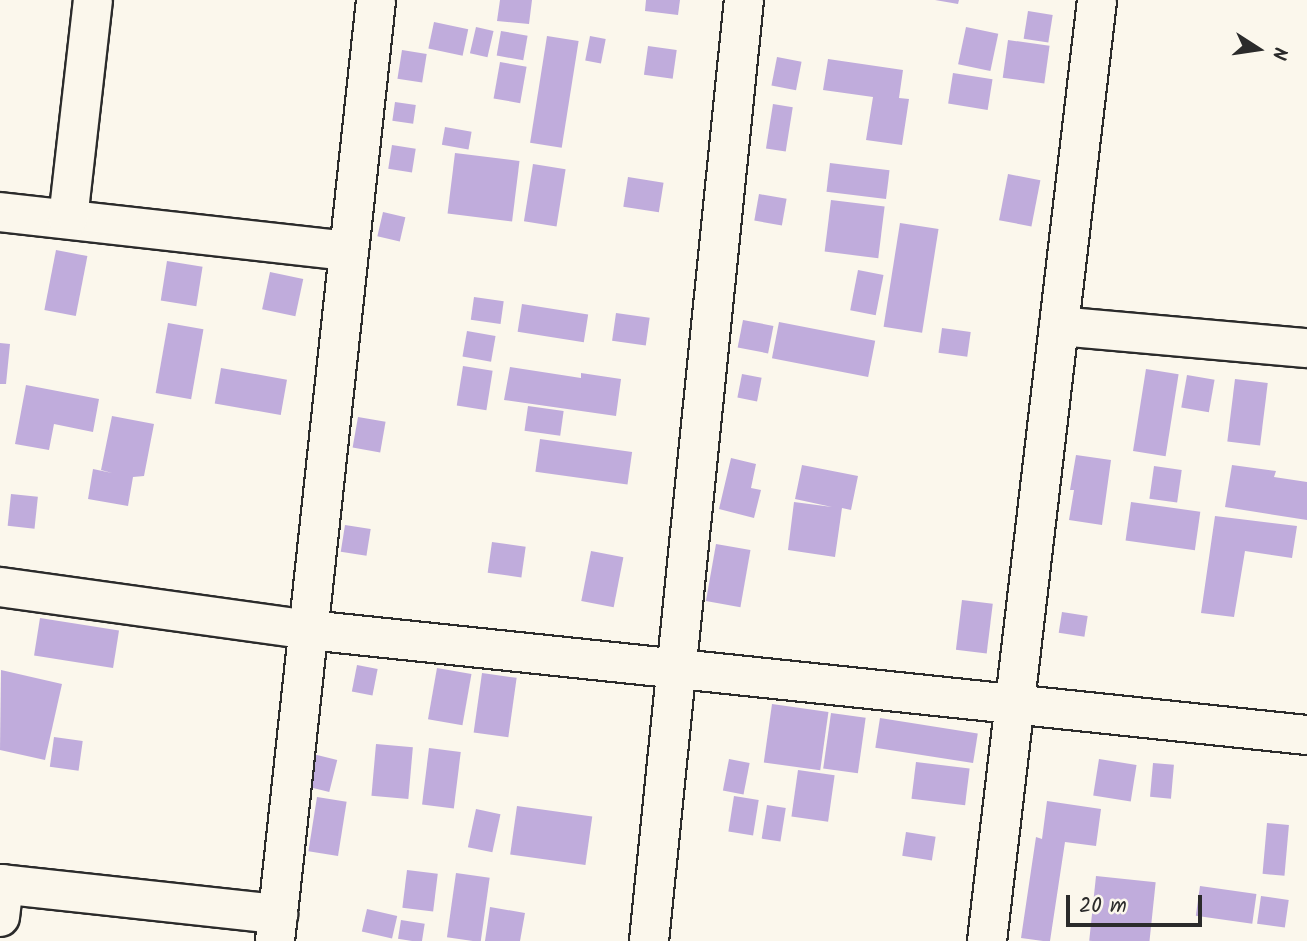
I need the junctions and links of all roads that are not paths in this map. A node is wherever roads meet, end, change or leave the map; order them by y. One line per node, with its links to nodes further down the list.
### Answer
1 (93, 0): 6 (street)
2 (376, 0): 7 (street)
3 (744, 0): 12 (street)
4 (1097, 0): 8 (street)
5 (0, 212): 6 (street)
6 (68, 219): 7 (street)
7 (349, 251): 11 (street)
8 (1059, 326): 9 (street); 13 (street)
9 (1307, 348)
10 (0, 587): 11 (street)
11 (309, 630): 12 (street); 16 (street)
12 (677, 669): 13 (street); 17 (street)
13 (1015, 705): 14 (street); 18 (street)
14 (1307, 736)
15 (1, 895): 16 (street)
16 (276, 927)
17 (649, 941)
18 (987, 941)

